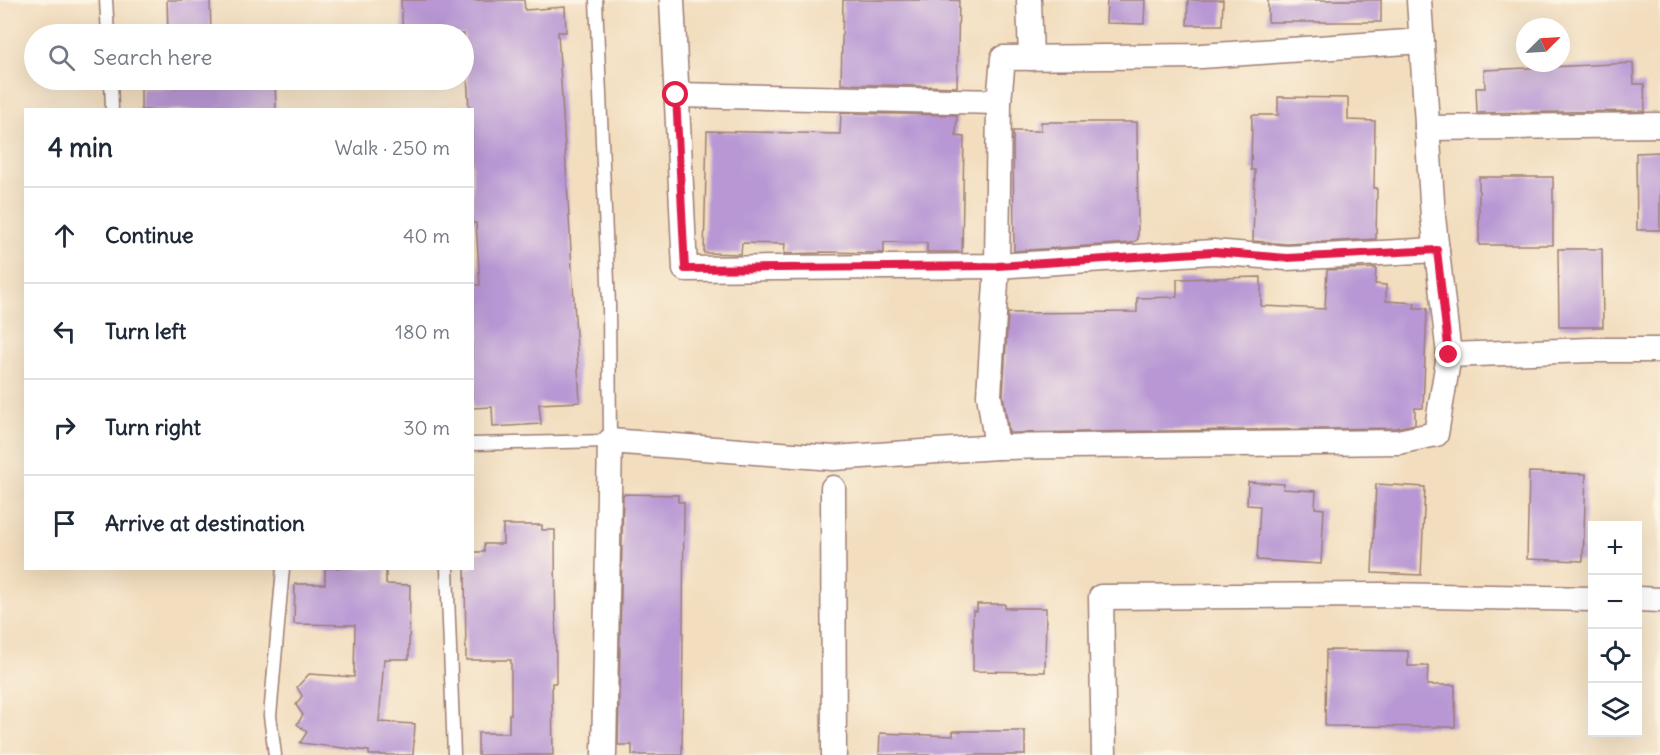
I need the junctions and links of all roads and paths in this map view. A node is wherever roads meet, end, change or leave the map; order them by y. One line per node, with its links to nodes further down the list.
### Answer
1 (106, 0): 6 (lane)
2 (596, 0): 19 (lane)
3 (672, 0): 10 (street)
4 (1029, 0): 8 (street)
5 (1419, 0): 7 (street)
6 (107, 24)
7 (1422, 41): 8 (street); 14 (street)
8 (1031, 58): 11 (street)
9 (111, 90): 12 (lane)
10 (676, 95): 11 (street); 16 (street)
11 (999, 102): 16 (street)
12 (112, 108)
13 (1660, 125): 14 (street)
14 (1427, 128): 15 (street)
15 (1437, 250): 16 (street); 18 (street)
16 (997, 266): 21 (street)
17 (1660, 350): 18 (street)
18 (1449, 355): 21 (street)
19 (610, 441): 20 (lane); 21 (street); 30 (street)
20 (474, 444)
21 (997, 447)
22 (833, 488): 31 (street)
23 (283, 570): 28 (lane)
24 (447, 570): 29 (lane)
25 (1588, 599): 32 (street)
26 (1642, 599): 27 (street)
27 (1660, 600)
28 (275, 755)
29 (454, 755)
30 (604, 755)
31 (834, 755)
32 (1104, 755)

